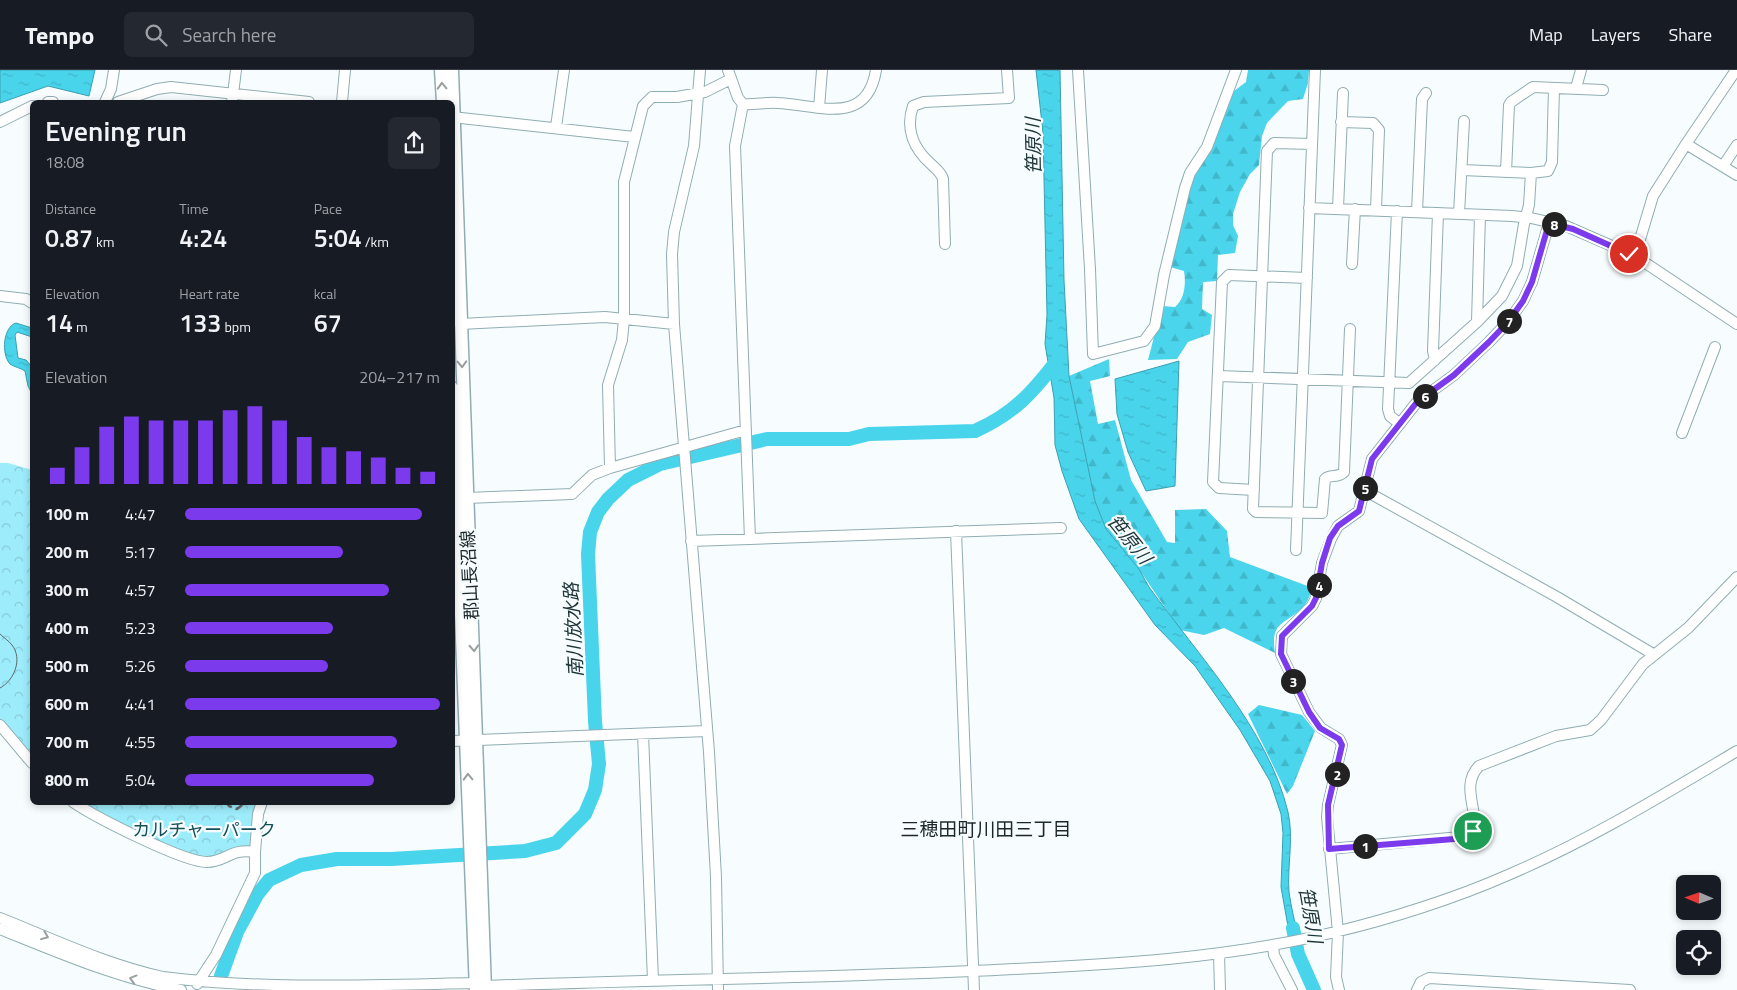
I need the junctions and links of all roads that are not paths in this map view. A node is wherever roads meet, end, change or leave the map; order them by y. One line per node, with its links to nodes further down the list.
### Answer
1 (114, 70): 24 (street)
2 (236, 70): 23 (street)
3 (345, 70): 27 (street)
4 (441, 70): 28 (main road, one-way to 4)
5 (452, 70): 29 (main road, 郡山長沼線)
6 (564, 70): 37 (street)
7 (700, 70): 21 (street)
8 (822, 70): 32 (street)
9 (876, 70): 32 (street)
10 (1007, 70): 59 (street)
11 (1078, 70): 12 (street)
12 (1236, 70)
13 (1315, 70): 39 (street)
14 (1581, 70): 18 (street)
15 (1736, 70): 40 (street)
16 (729, 75): 21 (street); 30 (street)
17 (1554, 88): 18 (street); 44 (street); 45 (street)
18 (1576, 88): 19 (street)
19 (1603, 90)
20 (1426, 92): 53 (street)
21 (699, 93): 38 (street); 69 (street)
22 (1343, 93): 36 (street)
23 (233, 98): 25 (street); 26 (street)
24 (107, 100)
25 (124, 100)
26 (270, 100)
27 (342, 100)
28 (443, 100)
29 (453, 100)
30 (742, 104): 32 (street); 81 (street)
31 (30, 107): 35 (street)
32 (819, 108)
33 (455, 117): 37 (street)
34 (1464, 121): 43 (street)
35 (0, 122)
36 (1341, 122): 49 (street); 51 (street)
37 (556, 127): 38 (street)
38 (634, 137): 66 (street)
39 (1312, 144): 48 (street); 62 (street)
40 (1686, 144): 42 (street); 60 (street)
41 (1737, 145): 42 (street)
42 (1723, 166): 46 (street)
43 (1462, 170): 44 (street); 55 (street)
44 (1506, 172): 45 (street)
45 (1530, 173): 57 (street)
46 (1737, 175)
47 (455, 199): 67 (main road, 郡山長沼線)
48 (1309, 208): 49 (street); 63 (street)
49 (1338, 208): 50 (street)
50 (1355, 209): 51 (street); 61 (street)
51 (1376, 210): 52 (street)
52 (1397, 211): 53 (street); 78 (street)
53 (1417, 212): 54 (street)
54 (1438, 213): 55 (street); 73 (street)
55 (1459, 214): 56 (street)
56 (1480, 215): 57 (street); 68 (street)
57 (1525, 217): 58 (street); 68 (street)
58 (1549, 223): 60 (street); 79 (street)
59 (945, 244)
60 (1635, 256): 70 (street)
61 (1352, 264)
62 (1263, 276): 63 (street); 74 (street); 75 (street)
63 (1307, 278): 76 (street)
64 (0, 296): 65 (street)
65 (30, 301)
66 (624, 319): 67 (street); 69 (street); 84 (street)
67 (458, 322): 87 (main road, 郡山長沼線, one-way to 87)
68 (1477, 322): 73 (street)
69 (674, 324): 83 (street)
70 (1737, 324)
71 (1350, 329): 77 (street)
72 (1715, 347): 82 (street)
73 (1435, 360): 78 (street)
74 (1218, 376): 75 (street); 85 (street)
75 (1259, 378): 76 (street); 85 (street)
76 (1303, 380): 77 (street); 88 (street)
77 (1348, 381): 78 (street); 88 (street)
78 (1389, 383): 79 (street)
79 (1400, 424): 86 (street)
80 (455, 426): 87 (main road, 郡山長沼線)
81 (746, 430): 83 (street); 91 (street)
82 (1682, 433)
83 (683, 448): 84 (street); 92 (street)
84 (610, 468): 87 (street)
85 (1254, 490): 88 (street)
86 (1364, 490): 95 (street); 105 (street)
87 (461, 503): 99 (main road, 郡山長沼線)
88 (1298, 513): 93 (street)
89 (1061, 528): 90 (street)
90 (956, 531): 91 (street); 112 (street)
91 (750, 539): 92 (street)
92 (691, 541): 97 (street)
93 (1296, 550)
94 (1737, 577): 95 (street)
95 (1653, 654): 105 (street)
96 (0, 725): 102 (street)
97 (707, 731): 98 (street); 113 (street)
98 (643, 734): 99 (street); 114 (street)
99 (472, 740): 100 (street); 116 (main road, 郡山長沼線)
100 (455, 741)
101 (1737, 751): 109 (street)
102 (30, 762)
103 (79, 805): 106 (street)
104 (261, 805): 106 (street)
105 (1329, 849): 109 (street)
106 (255, 852): 115 (street)
107 (0, 918): 115 (street, one-way to 115)
108 (0, 930): 117 (street, one-way to 108)
109 (1338, 932): 110 (street); 122 (street)
110 (1273, 946): 111 (street); 121 (street)
111 (1219, 954): 112 (street); 120 (street)
112 (974, 971): 113 (street); 119 (street)
113 (718, 978): 114 (street); 118 (street)
114 (653, 980): 116 (street)
115 (202, 984): 116 (street)
116 (481, 988)
117 (181, 990)
118 (718, 990)
119 (974, 990)
120 (1220, 990)
121 (1292, 990)
122 (1339, 990)
123 (1417, 990): 124 (street)
124 (1630, 990)

